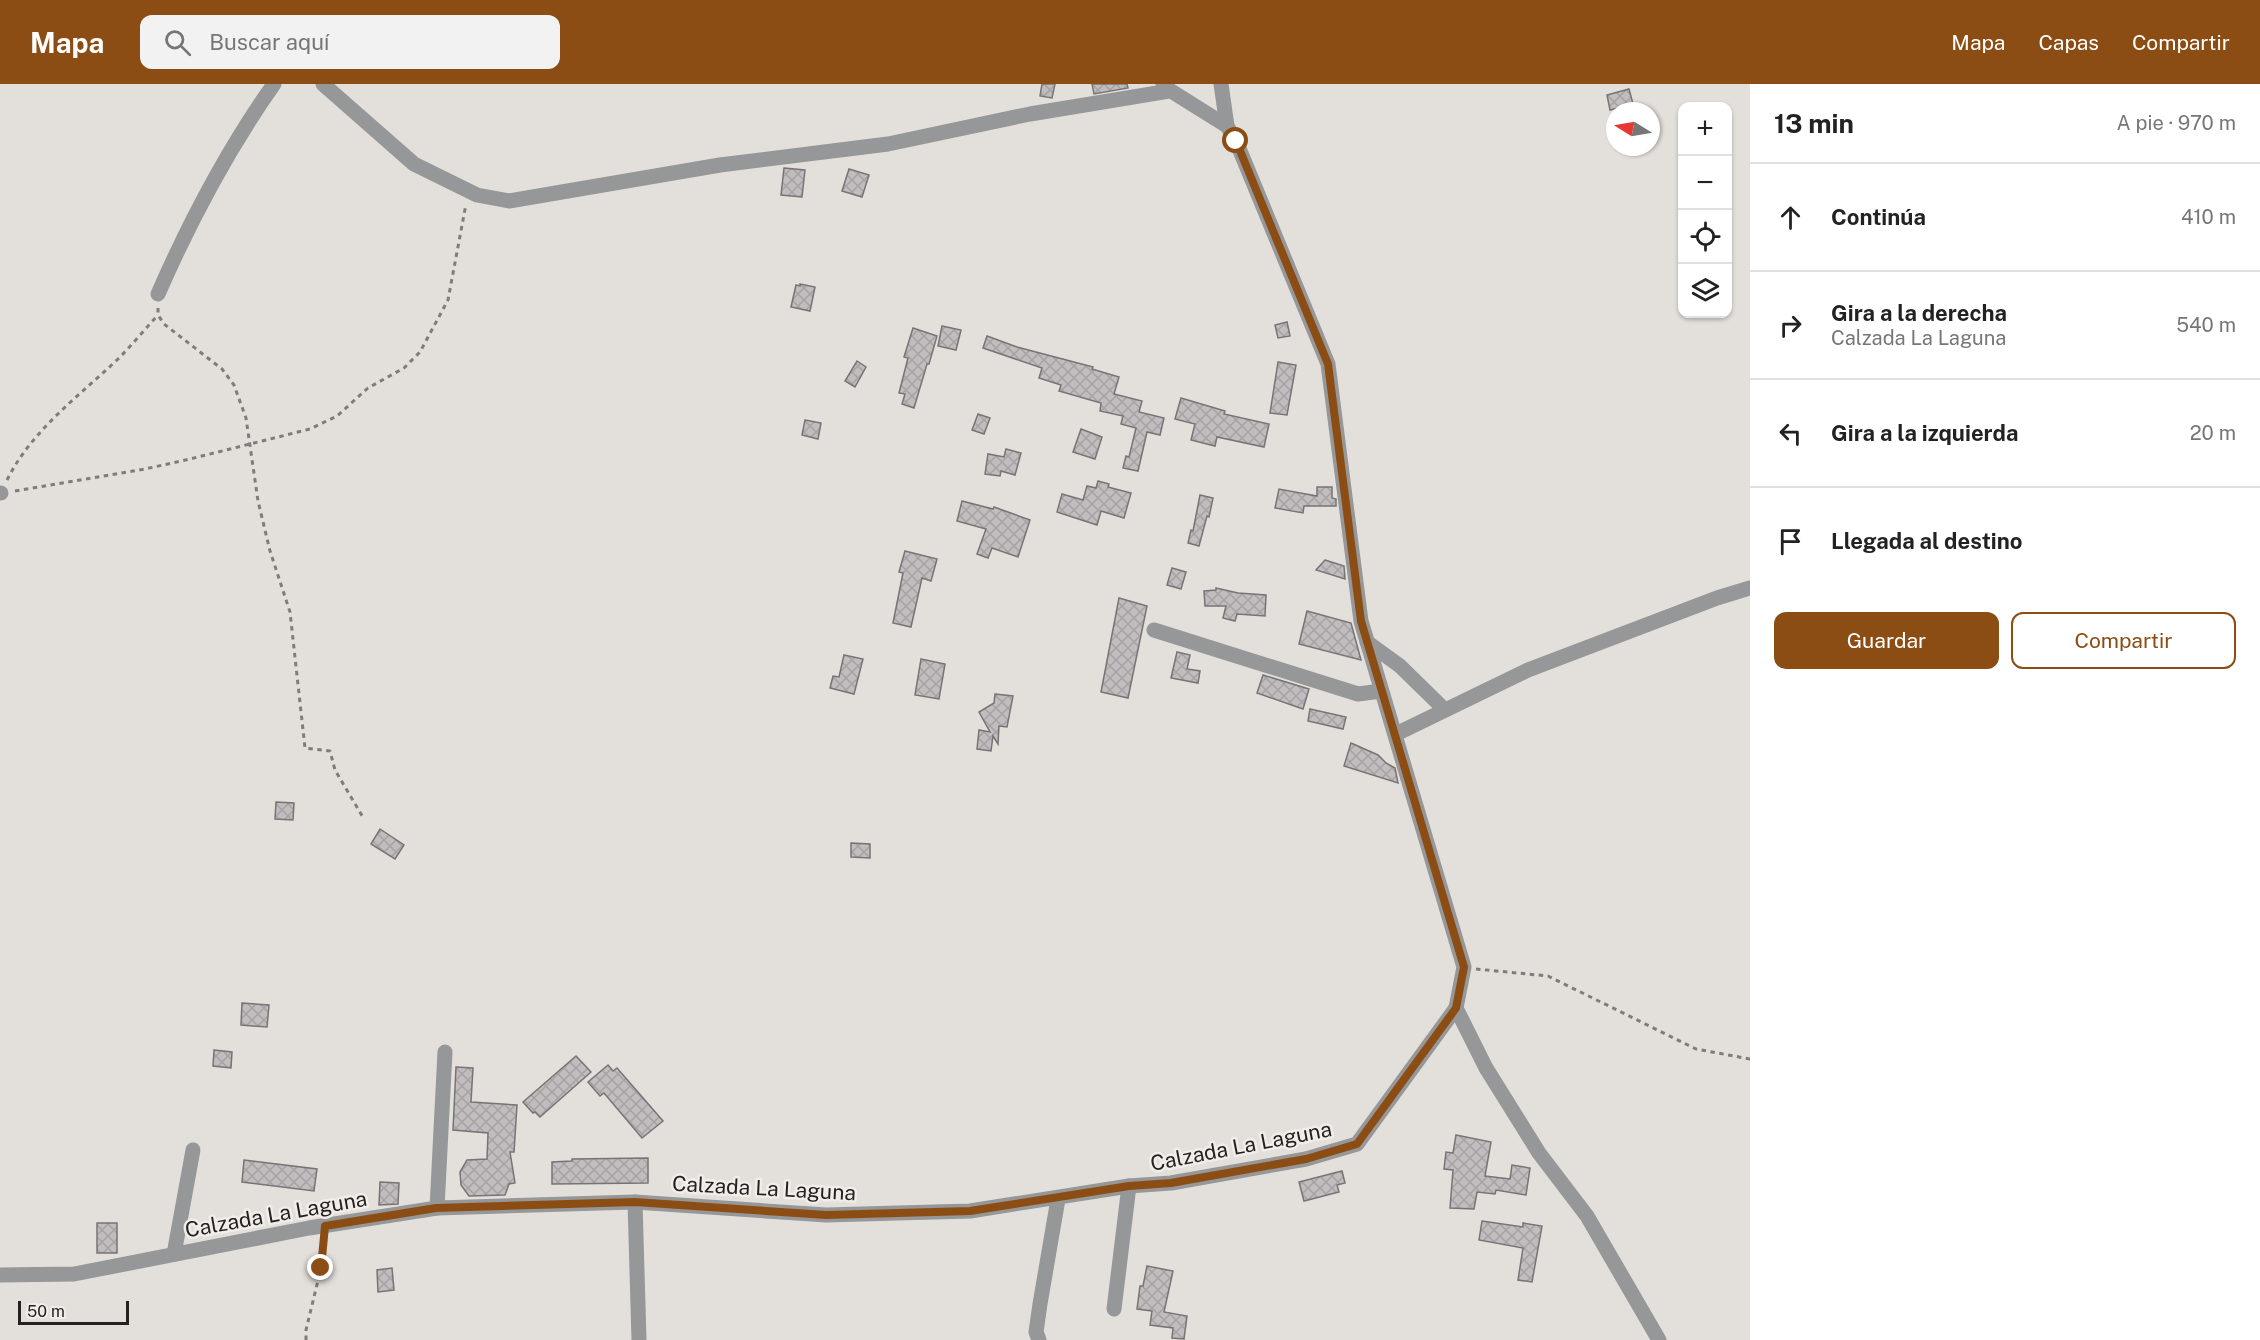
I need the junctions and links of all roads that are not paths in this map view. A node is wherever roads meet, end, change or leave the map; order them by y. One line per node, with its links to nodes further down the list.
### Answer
1 (274, 84): 6 (street)
2 (323, 84): 4 (street)
3 (1221, 84): 5 (street)
4 (1165, 88): 5 (street)
5 (1227, 126): 9 (street)
6 (158, 294)
7 (1750, 588): 11 (street)
8 (1154, 630): 10 (street)
9 (1367, 642): 10 (street); 11 (street)
10 (1381, 692): 12 (street)
11 (1445, 710): 12 (street)
12 (1396, 734): 13 (street)
13 (1456, 1008): 16 (street, Calzada La Laguna); 25 (street)
14 (446, 1052): 19 (street)
15 (193, 1150): 20 (street)
16 (1129, 1186): 17 (street, Calzada La Laguna); 22 (street)
17 (1058, 1199): 18 (street, Calzada La Laguna); 24 (street)
18 (635, 1202): 19 (street, Calzada La Laguna); 23 (street)
19 (436, 1208): 20 (street, Calzada La Laguna)
20 (174, 1254): 21 (street, Calzada La Laguna)
21 (0, 1275)
22 (1114, 1309)
23 (639, 1340)
24 (1039, 1340)
25 (1659, 1340)

